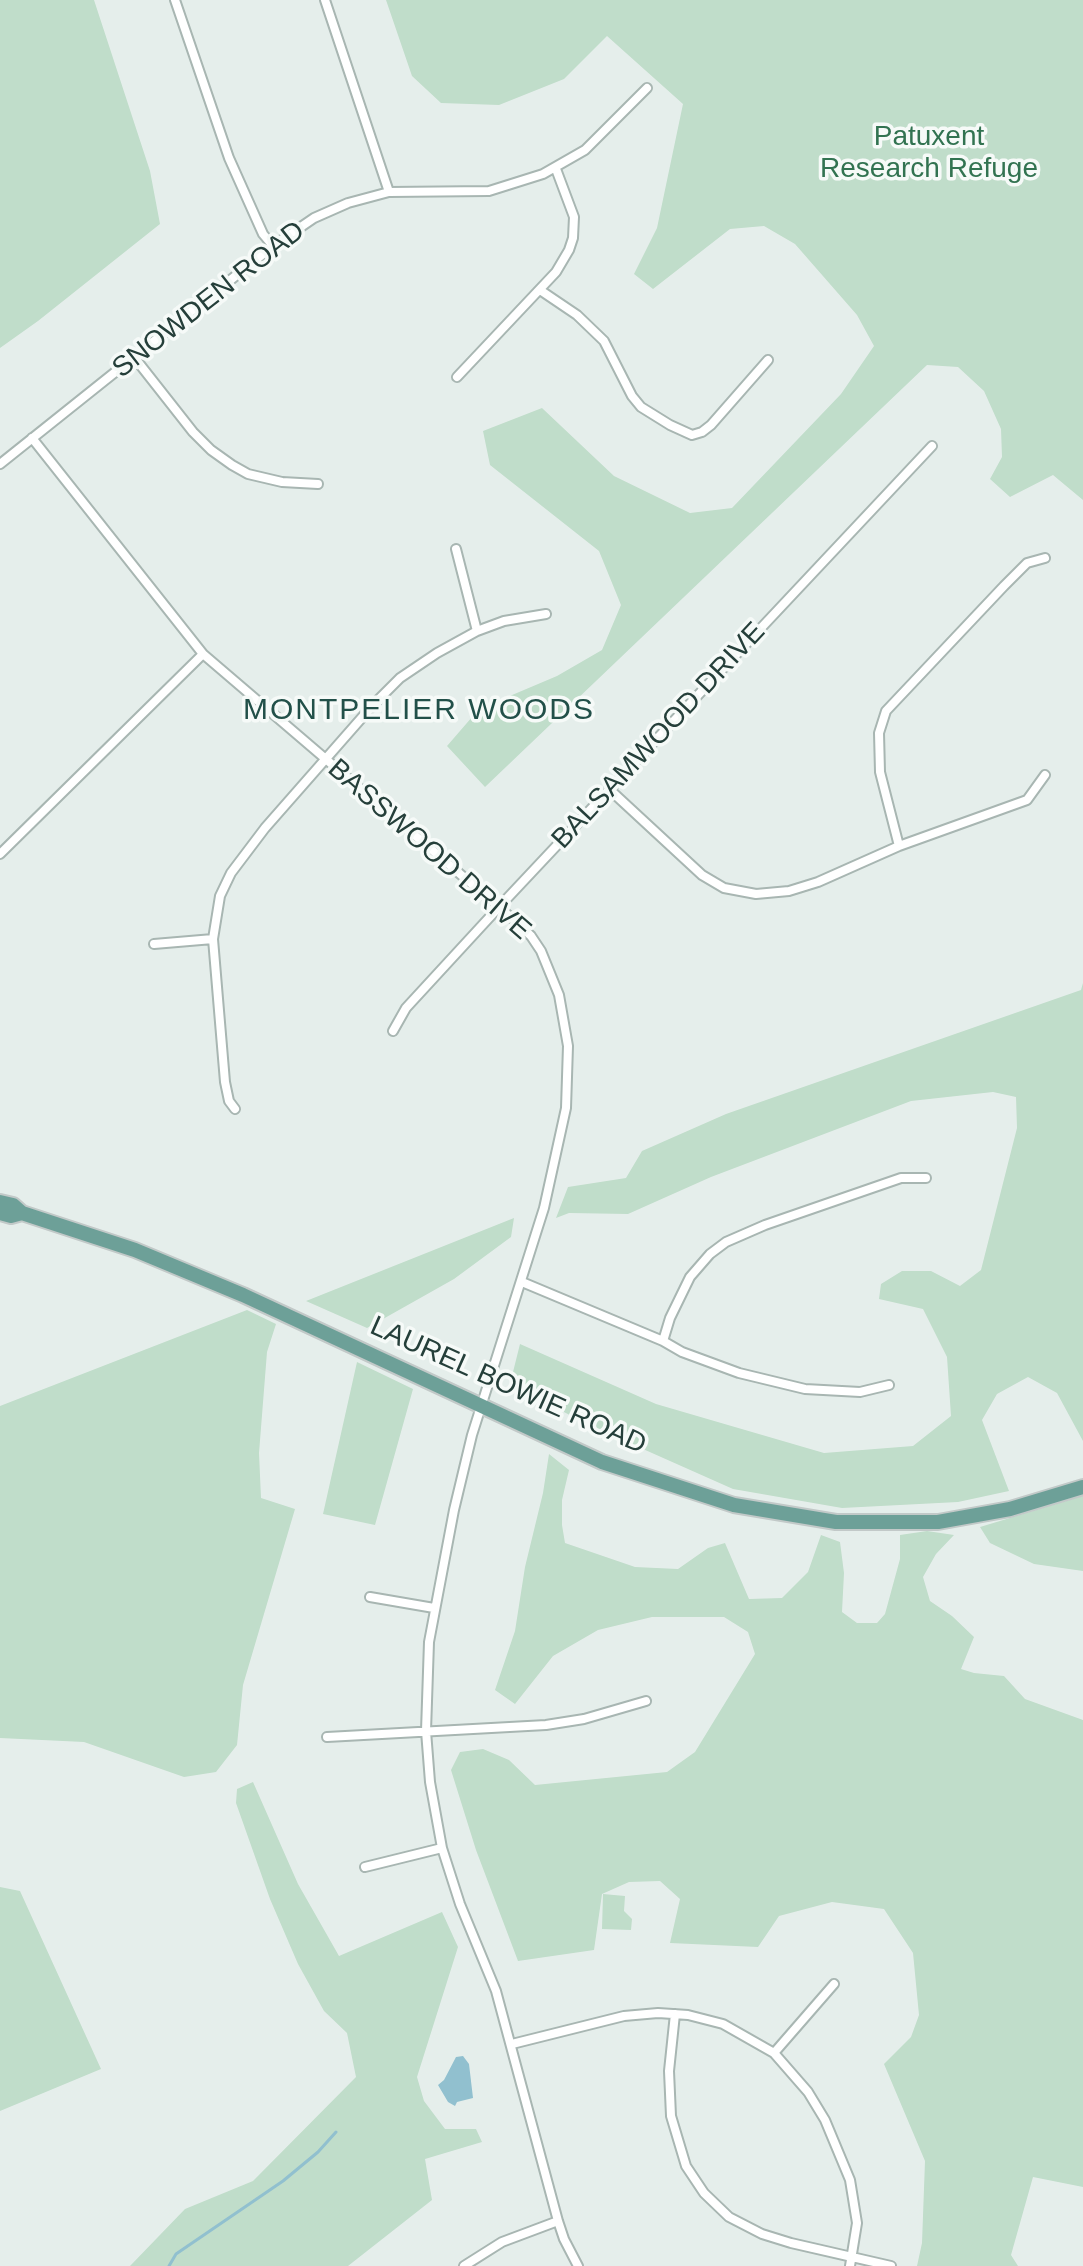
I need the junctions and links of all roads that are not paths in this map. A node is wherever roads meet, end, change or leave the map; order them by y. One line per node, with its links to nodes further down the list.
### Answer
1 (175, 0): 6 (street)
2 (325, 0): 5 (street)
3 (647, 88): 4 (street, SNOWDEN ROAD)
4 (556, 169): 5 (street, SNOWDEN ROAD); 7 (street)
5 (389, 192): 6 (street, SNOWDEN ROAD)
6 (273, 246): 8 (street, SNOWDEN ROAD)
7 (540, 290): 9 (street); 10 (street)
8 (134, 357): 11 (street, SNOWDEN ROAD); 14 (street)
9 (768, 360)
10 (457, 377)
11 (32, 438): 13 (street, SNOWDEN ROAD); 19 (street, BASSWOOD DRIVE)
12 (932, 446): 22 (street, BALSAMWOOD DRIVE)
13 (0, 464)
14 (318, 484)
15 (456, 549): 18 (street)
16 (1045, 558): 23 (street)
17 (546, 614): 18 (street)
18 (477, 631): 20 (street)
19 (203, 654): 20 (street, BASSWOOD DRIVE); 24 (street)
20 (327, 761): 25 (street, BASSWOOD DRIVE); 26 (street)
21 (1045, 775): 23 (street)
22 (609, 789): 23 (street); 25 (street, BALSAMWOOD DRIVE)
23 (899, 846)
24 (0, 854)
25 (499, 907): 28 (street, BALSAMWOOD DRIVE); 34 (street, BASSWOOD DRIVE)
26 (213, 939): 27 (street); 29 (street)
27 (154, 944)
28 (393, 1031)
29 (235, 1109)
30 (926, 1178): 35 (street)
31 (0, 1202): 33 (main road, LAUREL BOWIE ROAD)
32 (0, 1213): 33 (main road, LAUREL BOWIE ROAD)
33 (22, 1213): 37 (main road, LAUREL BOWIE ROAD)
34 (522, 1282): 35 (street); 37 (street, BASSWOOD DRIVE)
35 (663, 1341): 36 (street)
36 (889, 1385)
37 (482, 1407): 38 (main road, LAUREL BOWIE ROAD); 40 (street, BASSWOOD DRIVE)
38 (1083, 1487)
39 (370, 1597): 40 (street)
40 (434, 1608): 42 (street, BASSWOOD DRIVE)
41 (646, 1701): 42 (street)
42 (426, 1731): 43 (street); 44 (street, BASSWOOD DRIVE)
43 (327, 1737)
44 (442, 1848): 45 (street); 48 (street, BASSWOOD DRIVE)
45 (365, 1867)
46 (834, 1984): 49 (street)
47 (675, 2014): 48 (street); 49 (street); 51 (street)
48 (512, 2044): 50 (street, BASSWOOD DRIVE)
49 (774, 2053): 51 (street)
50 (558, 2221): 52 (street); 53 (street, BASSWOOD DRIVE)
51 (853, 2256): 54 (street); 55 (street)
52 (464, 2266)
53 (578, 2266)
54 (850, 2266)
55 (891, 2266)

